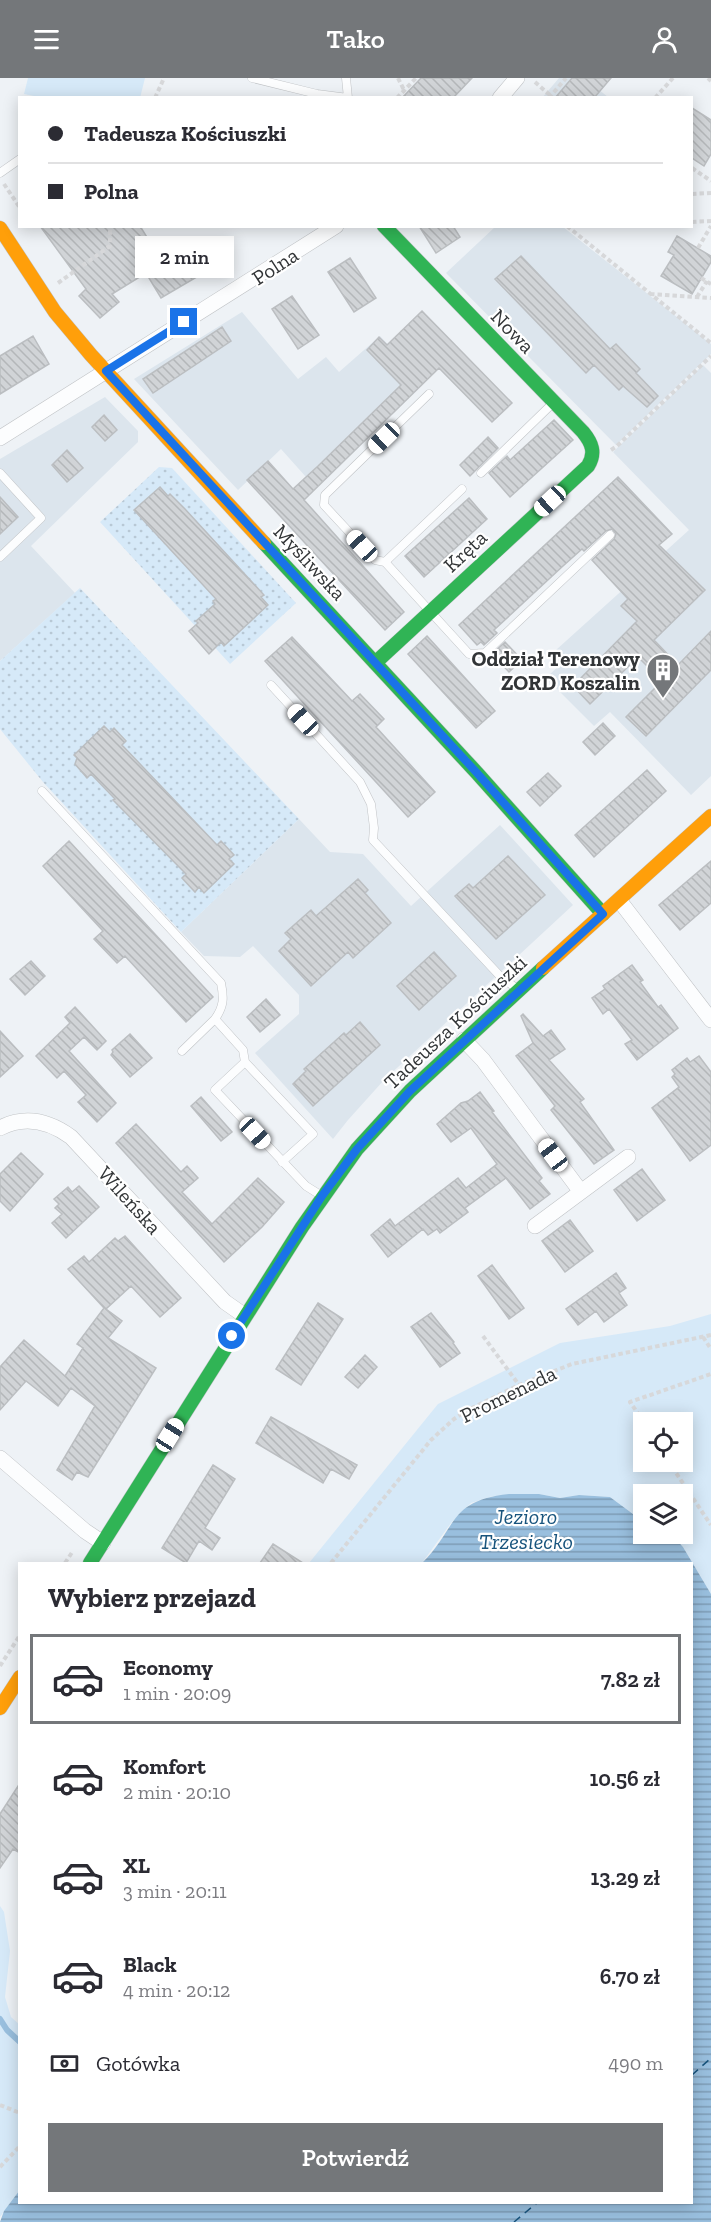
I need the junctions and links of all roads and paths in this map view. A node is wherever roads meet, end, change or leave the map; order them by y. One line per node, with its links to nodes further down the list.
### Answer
1 (164, 78): 11 (path)
2 (252, 78): 12 (lane)
3 (346, 78): 13 (lane)
4 (398, 78): 10 (path)
5 (416, 78): 10 (path)
6 (517, 78): 15 (street)
7 (566, 78): 17 (path)
8 (673, 78): 18 (path)
9 (534, 82): 16 (path)
10 (404, 90): 14 (path)
11 (156, 96)
12 (332, 96)
13 (348, 96)
14 (399, 96)
15 (502, 96)
16 (549, 96)
17 (551, 96)
18 (657, 96)
19 (18, 160): 21 (lane)
20 (693, 169): 23 (path)
21 (0, 173)
22 (12, 179): 26 (path)
23 (711, 181)
24 (711, 193): 25 (path)
25 (693, 194)
26 (18, 205)
27 (711, 221): 28 (path)
28 (693, 222)
29 (711, 226): 35 (path)
30 (0, 228): 44 (street, Myśliwska)
31 (110, 228): 38 (path)
32 (333, 228): 44 (street, Polna)
33 (386, 228): 46 (street, Nowa)
34 (569, 228): 39 (path)
35 (698, 248)
36 (701, 278): 37 (path)
37 (709, 283): 40 (path)
38 (53, 287)
39 (650, 293): 40 (path); 42 (path)
40 (697, 298): 41 (path)
41 (711, 298)
42 (711, 343)
43 (711, 356): 48 (path)
44 (106, 371): 47 (street, Polna); 57 (street, Myśliwska)
45 (429, 394): 55 (lane)
46 (554, 403): 49 (street, Nowa); 51 (lane)
47 (0, 438)
48 (610, 450)
49 (585, 470): 56 (street, Kręta)
50 (0, 473): 54 (lane)
51 (481, 473)
52 (462, 489): 55 (lane)
53 (610, 535): 56 (lane)
54 (0, 557)
55 (385, 562): 56 (lane)
56 (430, 612): 57 (street, Kręta)
57 (375, 663): 62 (street, Myśliwska)
58 (271, 685): 63 (lane)
59 (42, 791): 64 (lane)
60 (711, 816): 61 (street, Tadeusza Kościuszki)
61 (619, 900): 62 (street, Tadeusza Kościuszki); 65 (street)
62 (603, 914): 63 (street, Tadeusza Kościuszki)
63 (519, 990): 66 (street, Tadeusza Kościuszki)
64 (215, 1018): 67 (lane); 68 (lane)
65 (711, 1020)
66 (464, 1040): 72 (street); 73 (street, Tadeusza Kościuszki)
67 (182, 1051)
68 (245, 1062): 71 (lane); 71 (lane)
69 (0, 1128): 75 (street, Wileńska)
70 (628, 1157): 72 (street)
71 (282, 1162): 73 (lane)
72 (581, 1192): 74 (street)
73 (322, 1196): 75 (street, Tadeusza Kościuszki)
74 (535, 1226)
75 (245, 1316): 86 (street, Tadeusza Kościuszki)
76 (711, 1335): 78 (path, Promenada)
77 (483, 1336): 81 (path)
78 (703, 1337): 79 (path); 81 (path, Promenada)
79 (711, 1349)
80 (711, 1374): 82 (path)
81 (519, 1385): 90 (path, Promenada)
82 (637, 1412)
83 (0, 1458): 86 (street)
84 (675, 1472): 85 (path)
85 (711, 1525)
86 (103, 1543): 89 (street, Tadeusza Kościuszki)
87 (74, 1549): 88 (path)
88 (66, 1562)
89 (91, 1562)
90 (332, 1562)
91 (18, 1638): 92 (path)
92 (0, 1666)
93 (18, 1680): 94 (street)
94 (0, 1708)
95 (0, 2105): 96 (path)
96 (18, 2113)
97 (18, 2148): 98 (path)
98 (0, 2167)

